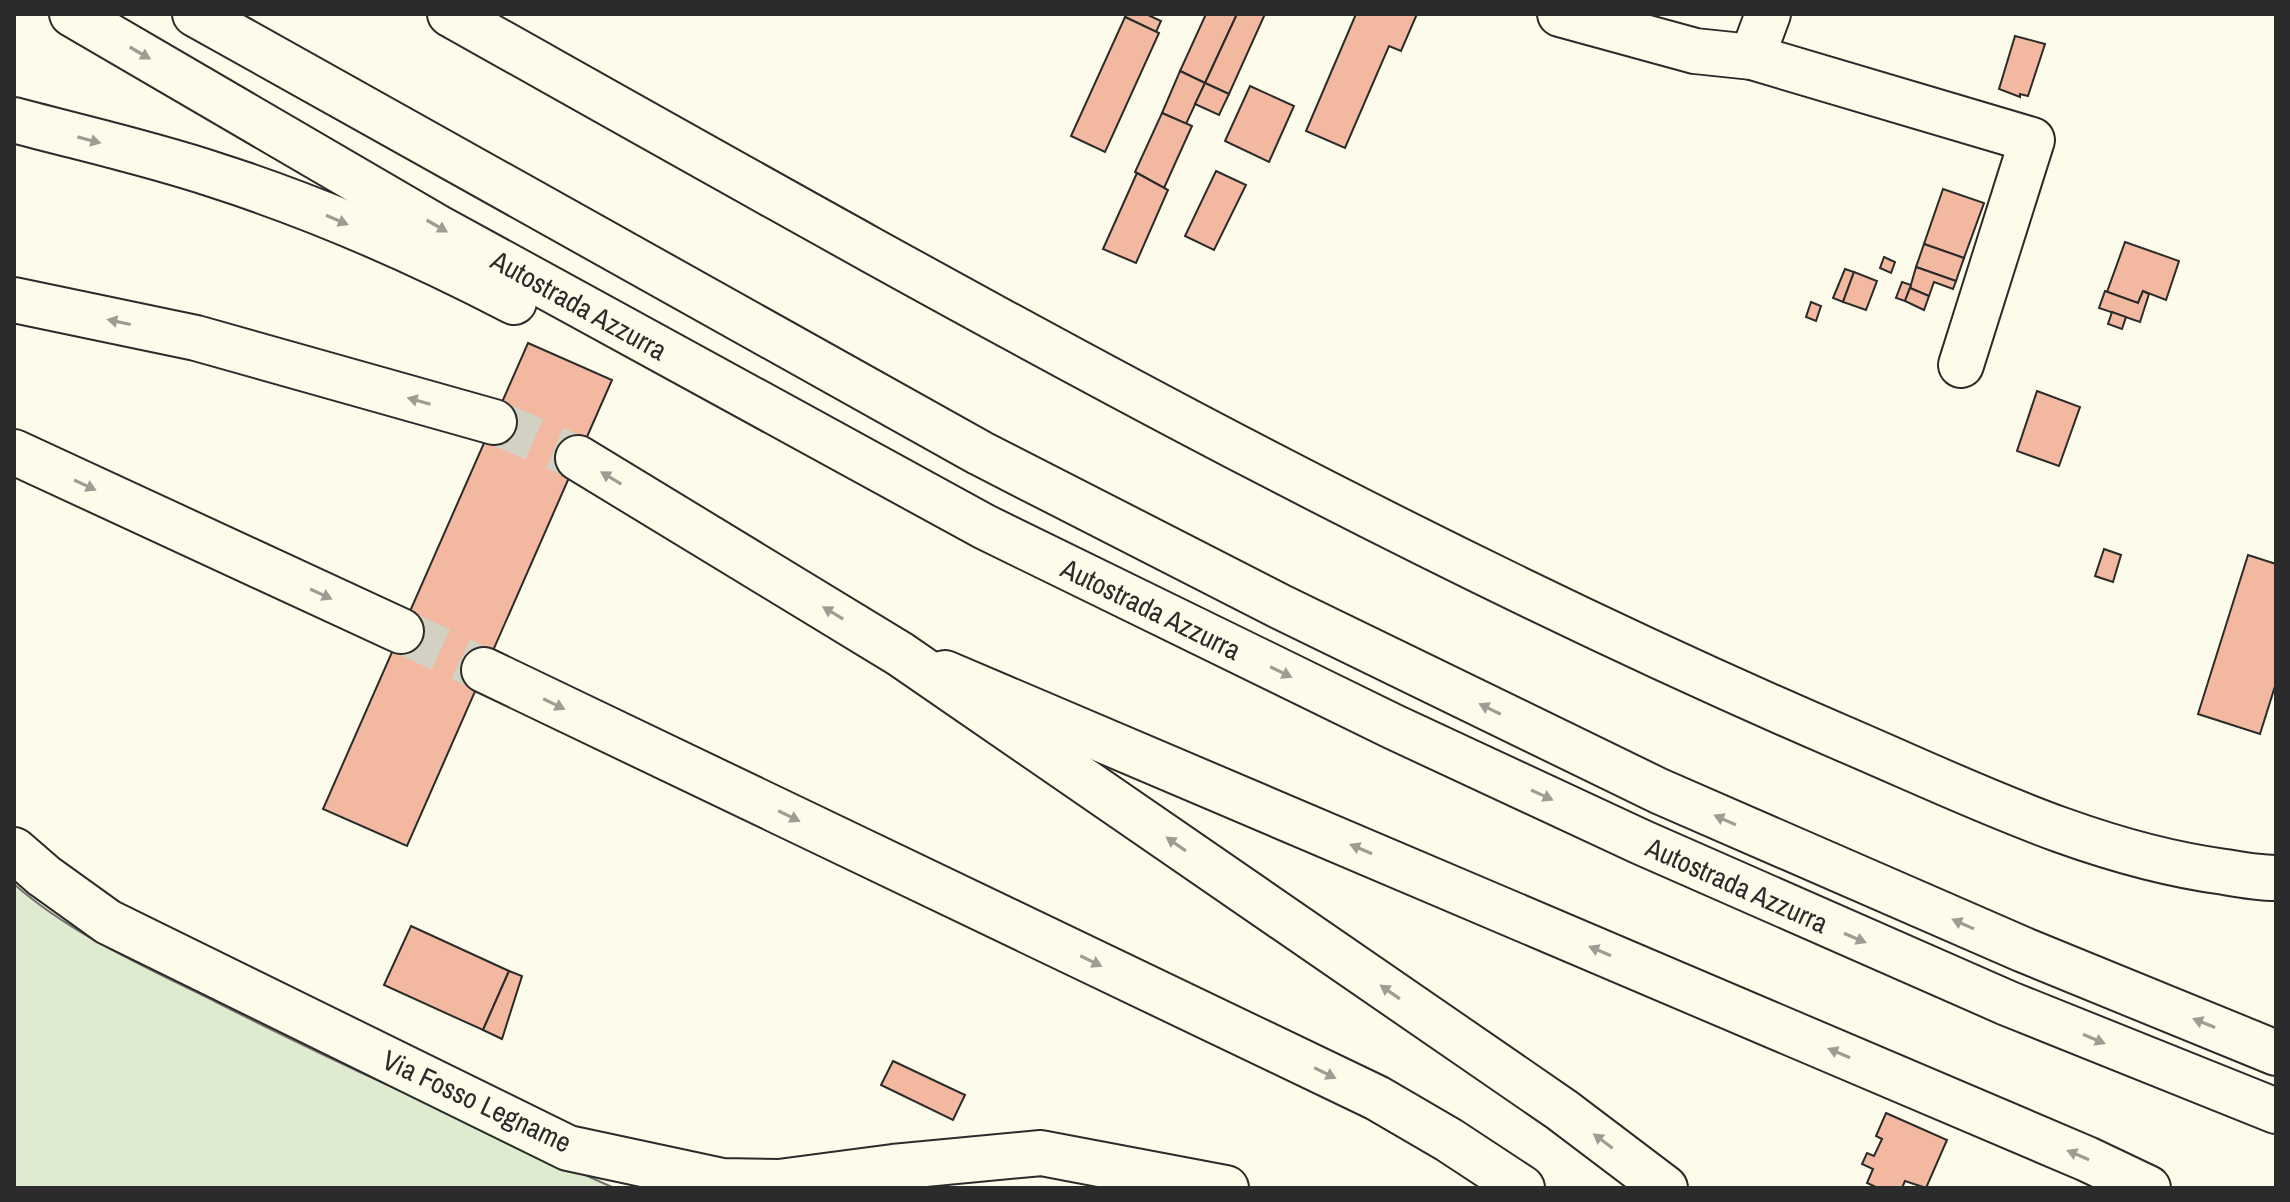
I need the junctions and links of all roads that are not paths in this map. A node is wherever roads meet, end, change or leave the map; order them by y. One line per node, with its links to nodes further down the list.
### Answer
1 (72, 14): 13 (main road, Autostrada Azzurra, one-way to 13)
2 (195, 14): 19 (main road, Autostrada Azzurra, one-way to 2)
3 (450, 14): 18 (main road)
4 (1560, 14): 6 (main road)
5 (1768, 14): 6 (main road)
6 (1752, 57): 9 (main road)
7 (14, 120): 13 (main road, one-way to 13)
8 (14, 300): 10 (main road, one-way to 8)
9 (1961, 365)
10 (494, 422)
11 (14, 452): 14 (main road, one-way to 14)
12 (578, 458): 15 (main road, one-way to 12)
13 (985, 527): 20 (main road, Autostrada Azzurra, one-way to 20)
14 (401, 631)
15 (900, 654): 25 (main road, one-way to 15); 26 (main road, one-way to 15)
16 (484, 670): 23 (main road, one-way to 23)
17 (14, 850): 22 (main road, Via Fosso Legname)
18 (2276, 878)
19 (2276, 1053)
20 (2276, 1111)
21 (988, 1173): 22 (main road, Via Fosso Legname); 24 (main road, Via Fosso Legname)
22 (721, 1185)
23 (1520, 1187)
24 (1226, 1188)
25 (1665, 1188)
26 (2148, 1188)

